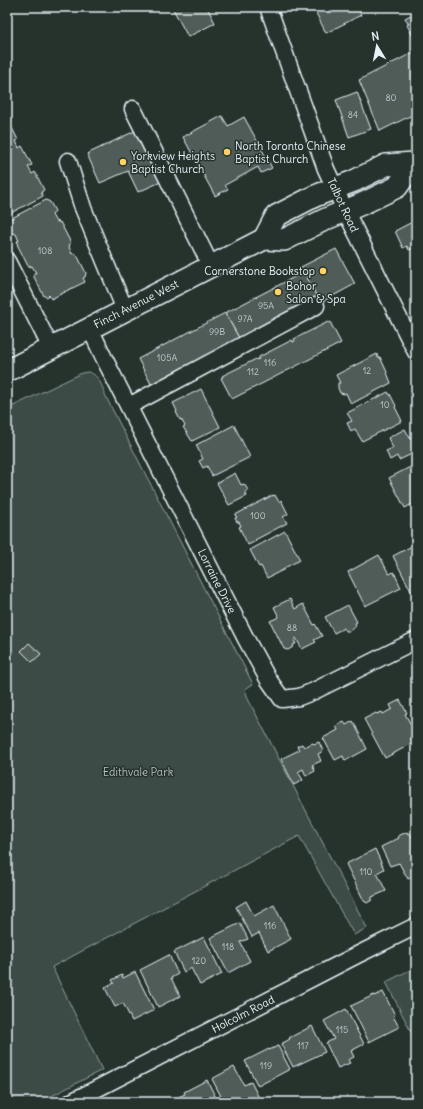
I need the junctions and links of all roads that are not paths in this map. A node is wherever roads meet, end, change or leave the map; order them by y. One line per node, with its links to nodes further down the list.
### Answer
1 (268, 7): 5 (street, Talbot Road)
2 (133, 109): 9 (street)
3 (68, 161): 11 (street)
4 (415, 163): 5 (main road); 6 (main road)
5 (335, 188): 6 (street, Talbot Road); 7 (main road)
6 (344, 210): 7 (main road); 14 (street, Talbot Road)
7 (264, 238): 9 (main road, Finch Avenue West)
8 (7, 261): 13 (street)
9 (211, 266): 11 (main road, Finch Avenue West)
10 (316, 306): 16 (street)
11 (125, 310): 12 (main road, Finch Avenue West)
12 (90, 328): 13 (main road, Finch Avenue West); 16 (street, Lorraine Drive)
13 (51, 348): 15 (main road, Finch Avenue West)
14 (416, 352)
15 (7, 371)
16 (129, 406): 17 (street, Lorraine Drive)
17 (416, 640)
18 (416, 926): 19 (street, Holcolm Road)
19 (71, 1102)

